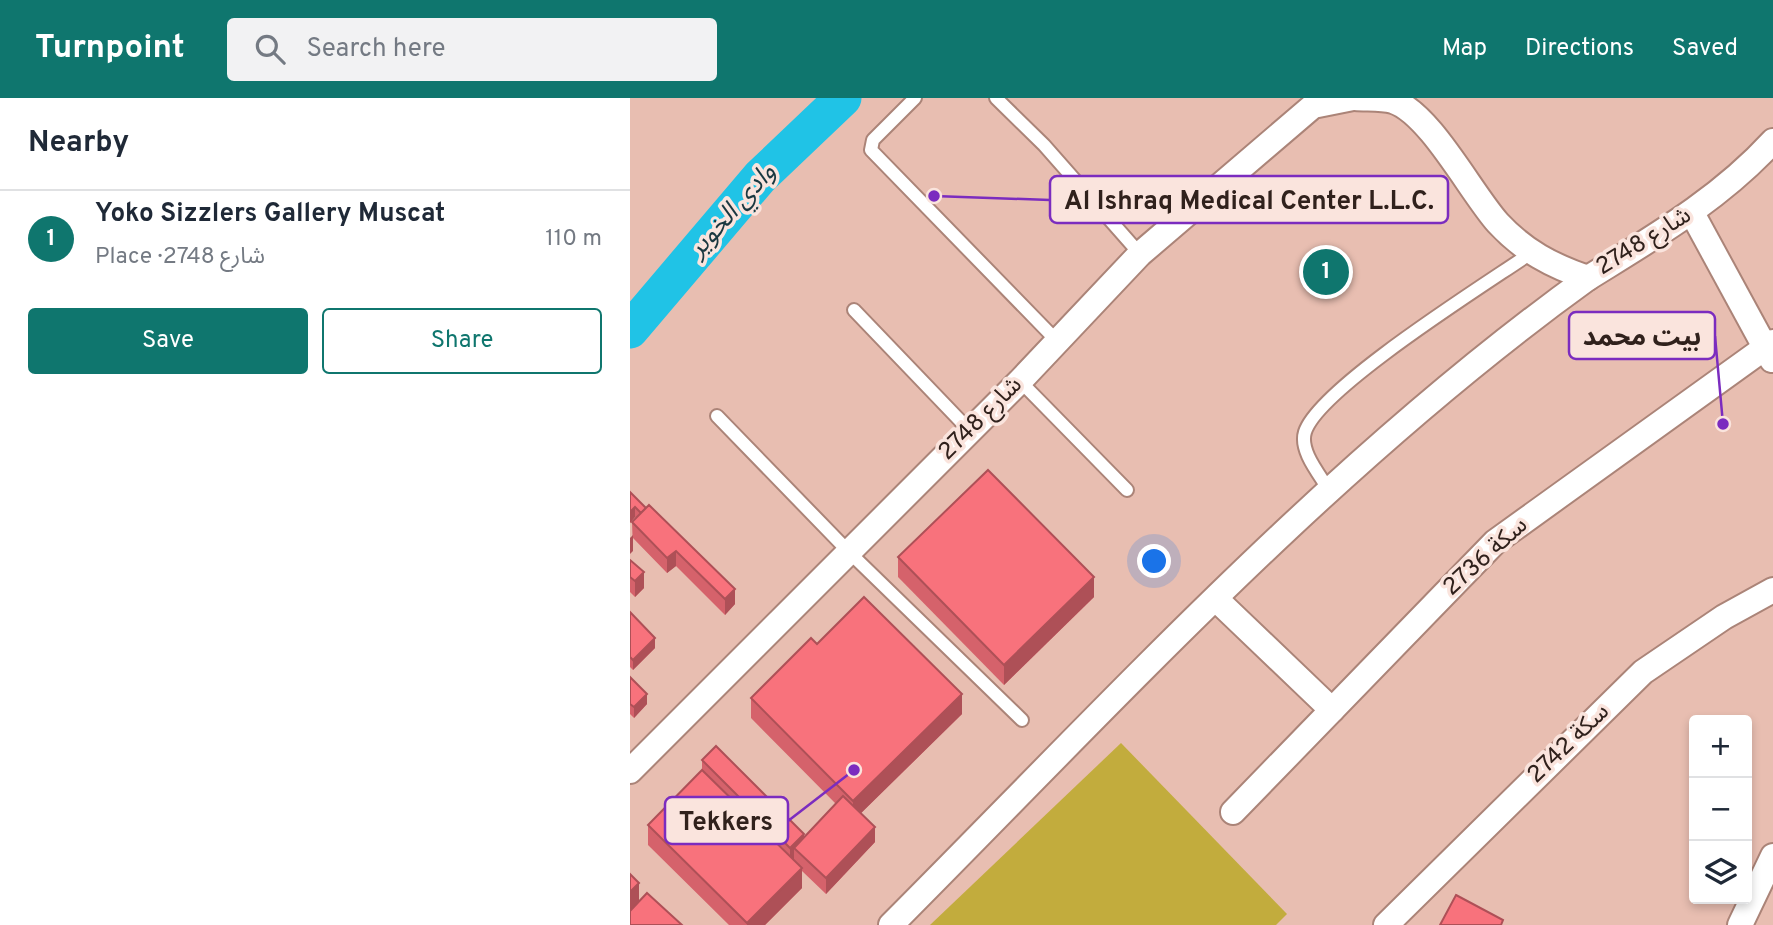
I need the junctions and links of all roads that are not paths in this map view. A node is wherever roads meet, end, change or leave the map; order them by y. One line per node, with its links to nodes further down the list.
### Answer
1 (915, 98): 11 (lane)
2 (996, 98): 8 (lane)
3 (1354, 98): 4 (street, شارع 2748); 8 (street, شارع 2748)
4 (1394, 100): 7 (street, شارع 2748)
5 (1773, 141): 6 (street, شارع 2748)
6 (1692, 213): 9 (street, شارع 2748); 12 (street)
7 (1531, 253): 9 (street, شارع 2748); 17 (lane)
8 (1140, 254): 11 (street, شارع 2748)
9 (1588, 278): 17 (street)
10 (855, 310): 15 (lane)
11 (1057, 341): 13 (street, شارع 2748)
12 (1771, 350): 21 (street, سكة 2736)
13 (1020, 381): 15 (street, شارع 2748); 16 (lane)
14 (717, 416): 18 (lane)
15 (970, 431): 18 (street, شارع 2748)
16 (1127, 490)
17 (1329, 490): 20 (street)
18 (849, 552): 22 (lane); 23 (street, شارع 2748)
19 (1773, 590): 27 (street, سكة 2742)
20 (1217, 600): 21 (street); 26 (street)
21 (1332, 710): 24 (street, سكة 2736)
22 (1021, 720)
23 (630, 771)
24 (1233, 812)
25 (1773, 856): 28 (street)
26 (891, 925)
27 (1386, 925)
28 (1740, 925)

